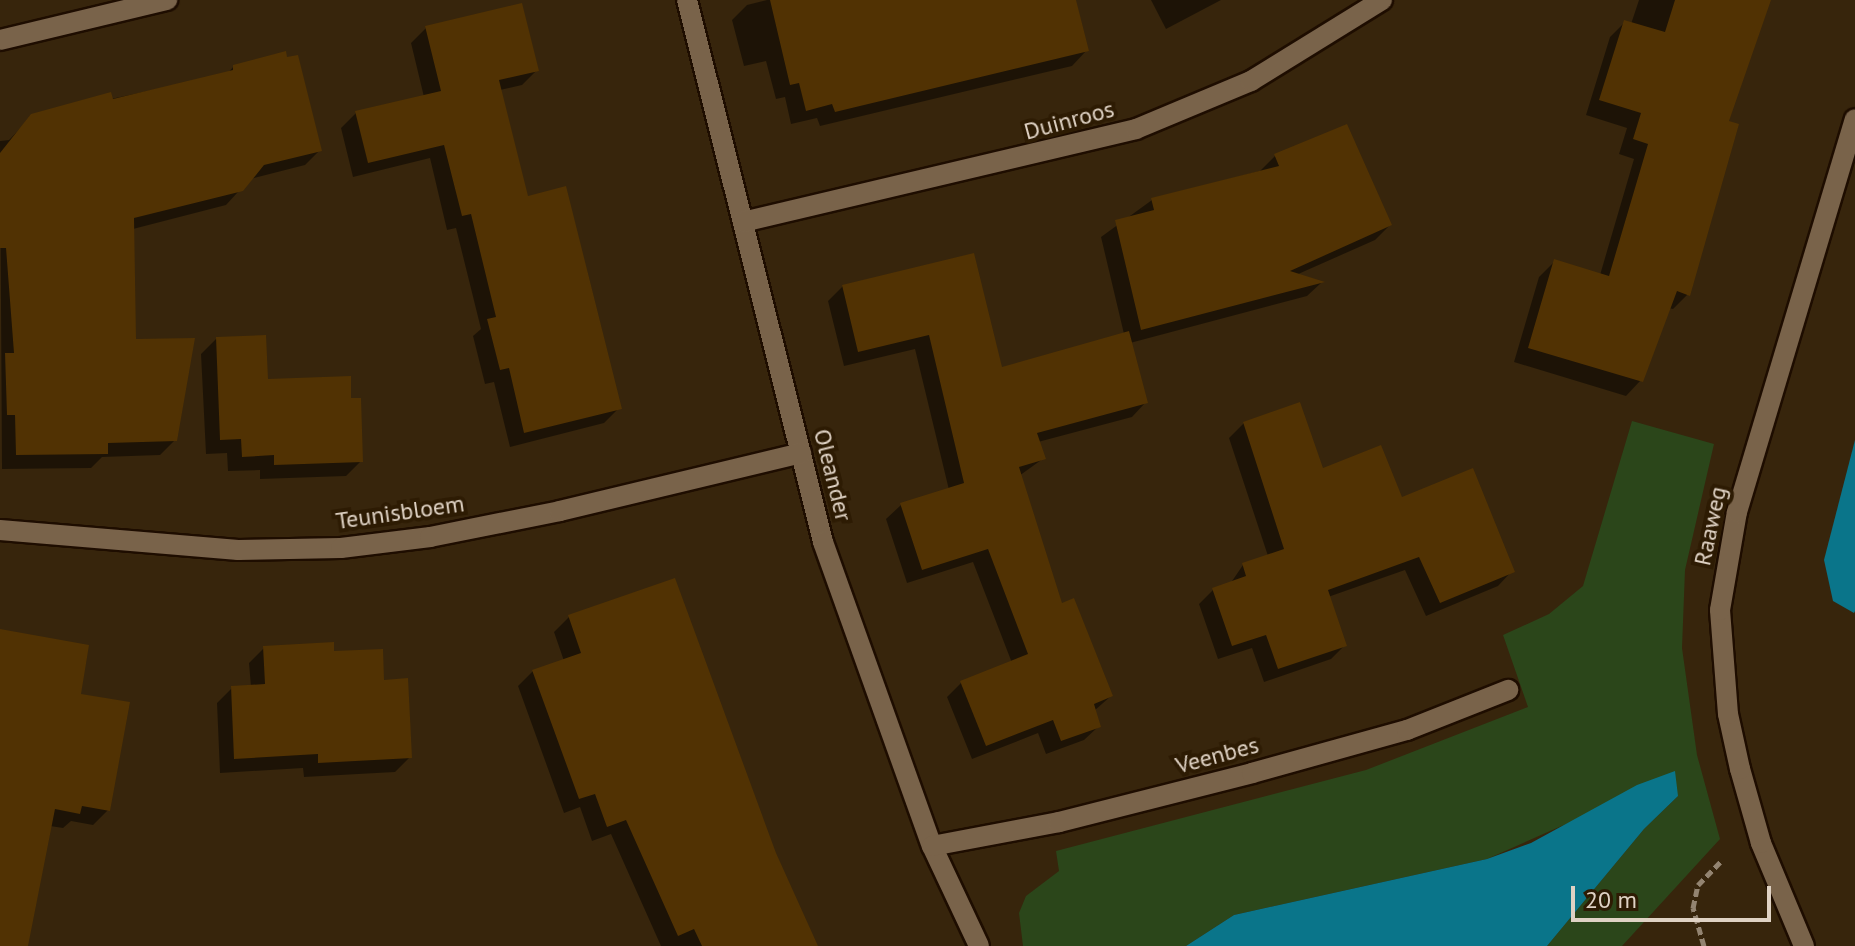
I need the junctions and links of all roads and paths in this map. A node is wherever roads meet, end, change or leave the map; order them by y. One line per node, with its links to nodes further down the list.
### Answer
1 (167, 0): 4 (street)
2 (687, 0): 6 (street, Oleander)
3 (1382, 0): 6 (street, Duinroos)
4 (0, 40)
5 (1855, 119): 10 (street, Raaweg)
6 (743, 222): 7 (street, Oleander)
7 (801, 453): 8 (street, Teunisbloem); 11 (street, Oleander)
8 (0, 530)
9 (1508, 690): 11 (street, Veenbes)
10 (1761, 843): 13 (path); 14 (street, Raaweg)
11 (932, 846): 12 (street, Oleander)
12 (979, 946)
13 (1704, 946)
14 (1804, 946)

